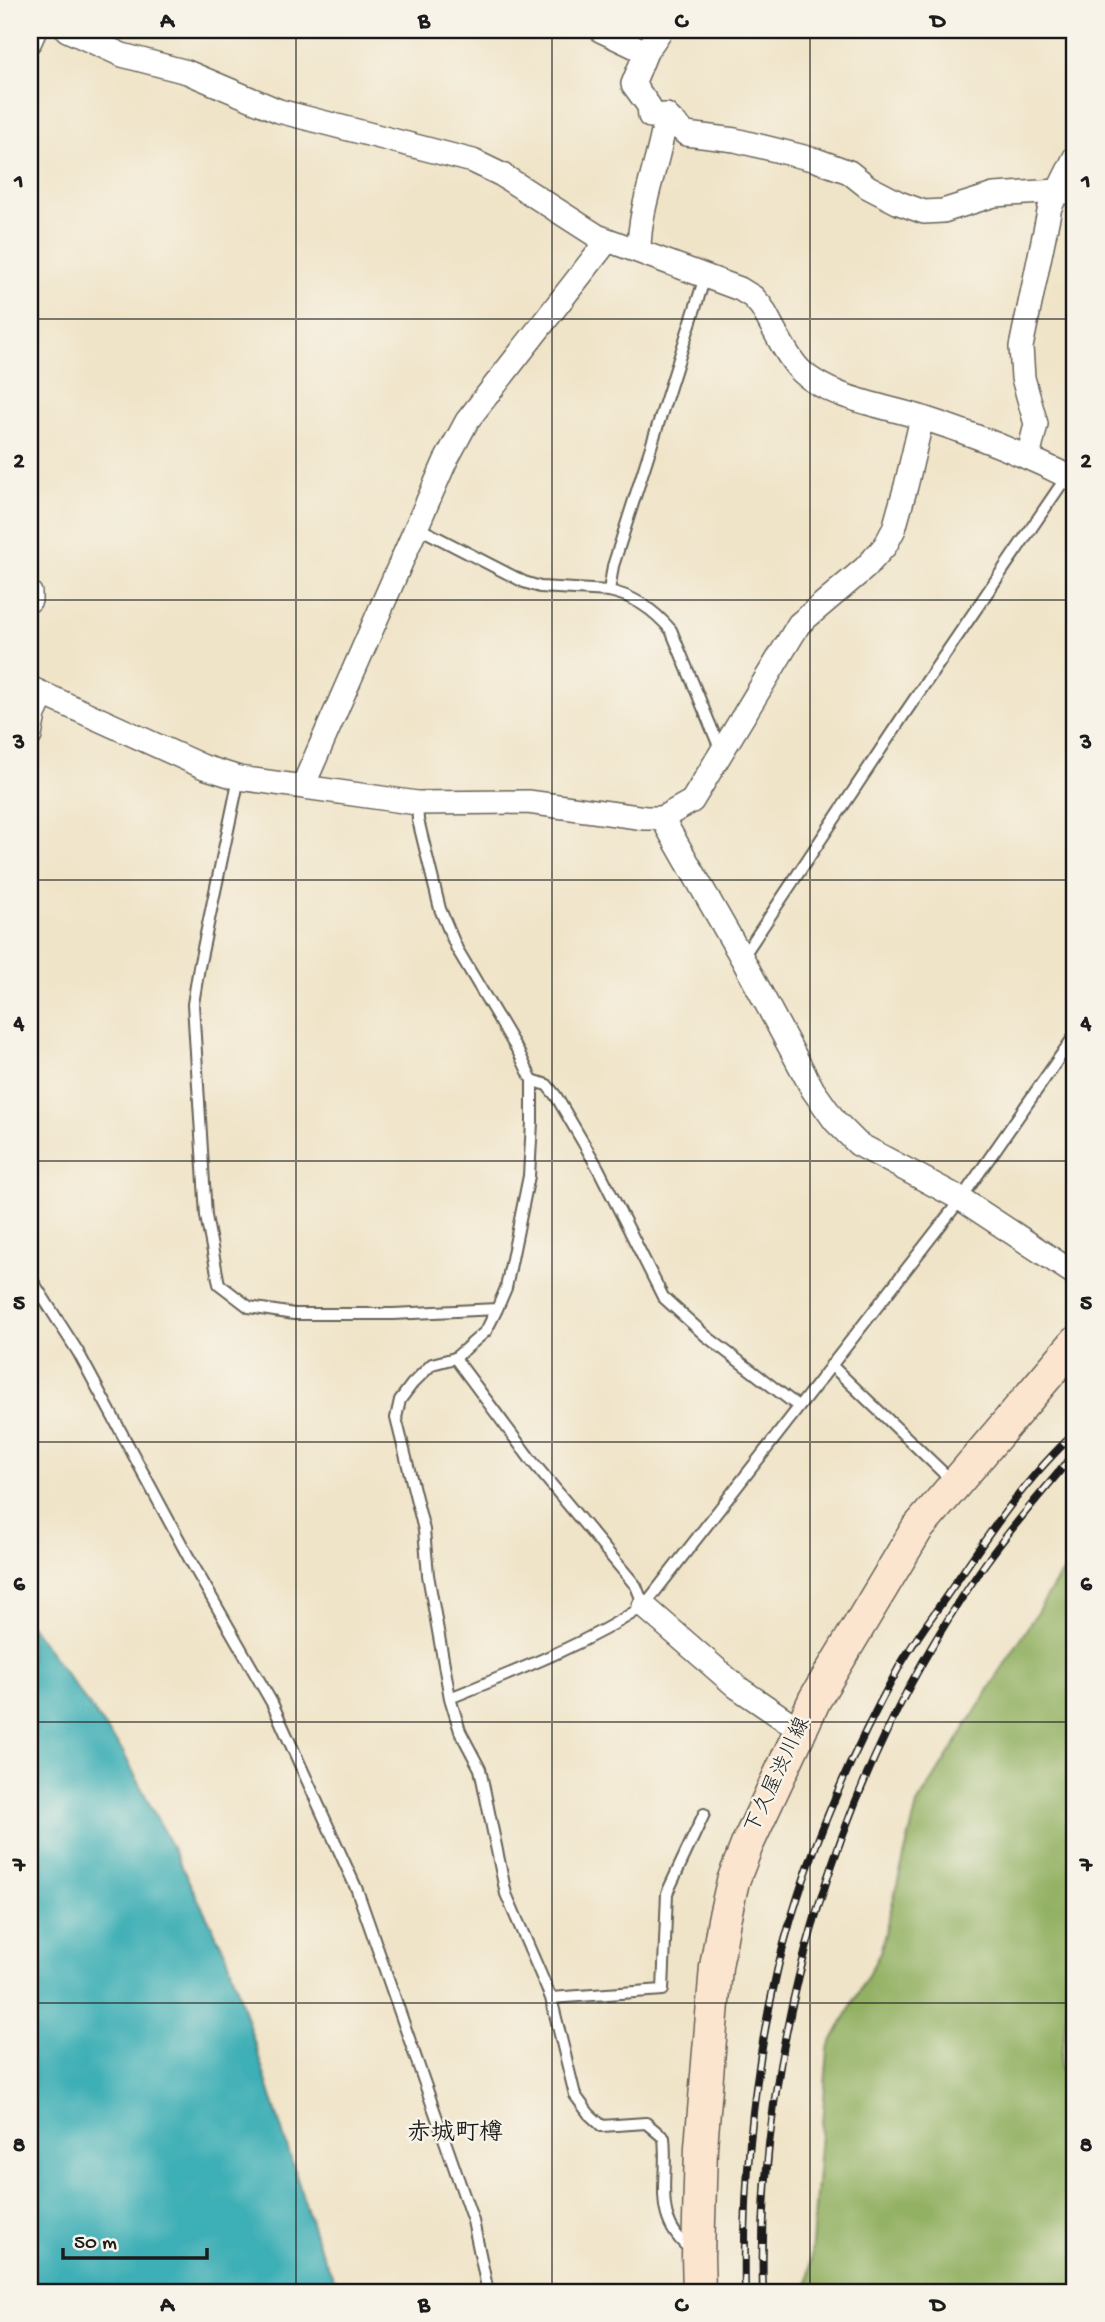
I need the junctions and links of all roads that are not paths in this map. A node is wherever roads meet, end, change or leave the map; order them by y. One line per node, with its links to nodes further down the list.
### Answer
1 (35, 30): 5 (street)
2 (67, 30): 10 (street)
3 (600, 30): 6 (street)
4 (661, 30): 6 (street)
5 (30, 41)
6 (646, 52): 7 (street)
7 (666, 115): 9 (street); 11 (street)
8 (1075, 157): 9 (street)
9 (1066, 192): 14 (street)
10 (607, 241): 11 (street); 16 (street)
11 (639, 251): 12 (street)
12 (705, 277): 13 (street); 17 (lane)
13 (922, 418): 14 (street); 22 (street)
14 (1028, 458): 15 (street)
15 (1071, 478): 27 (lane)
16 (417, 527): 17 (lane); 24 (street)
17 (609, 591): 22 (lane)
18 (30, 593): 19 (street)
19 (30, 600)
20 (36, 691): 21 (street); 23 (street)
21 (30, 736)
22 (720, 751): 26 (street)
23 (239, 778): 24 (street); 33 (lane)
24 (303, 786): 25 (street)
25 (416, 803): 26 (street); 29 (lane)
26 (662, 818): 27 (street)
27 (742, 958): 30 (street)
28 (1075, 1035): 30 (lane)
29 (532, 1080): 33 (lane); 37 (lane)
30 (961, 1199): 31 (street); 36 (lane)
31 (1075, 1274)
32 (30, 1276): 45 (lane)
33 (497, 1309): 35 (lane)
34 (1075, 1343): 38 (main road, 下久屋渋川線)
35 (455, 1358): 39 (lane); 40 (lane)
36 (831, 1365): 37 (lane); 38 (lane)
37 (799, 1407): 39 (lane)
38 (955, 1484): 41 (main road, 下久屋渋川線)
39 (644, 1606): 40 (lane); 41 (street)
40 (450, 1698): 43 (lane)
41 (800, 1730): 44 (main road, 下久屋渋川線)
42 (704, 1814): 43 (lane)
43 (551, 1998): 44 (lane)
44 (698, 2256): 46 (main road, 下久屋渋川線)
45 (488, 2292)
46 (699, 2292)

